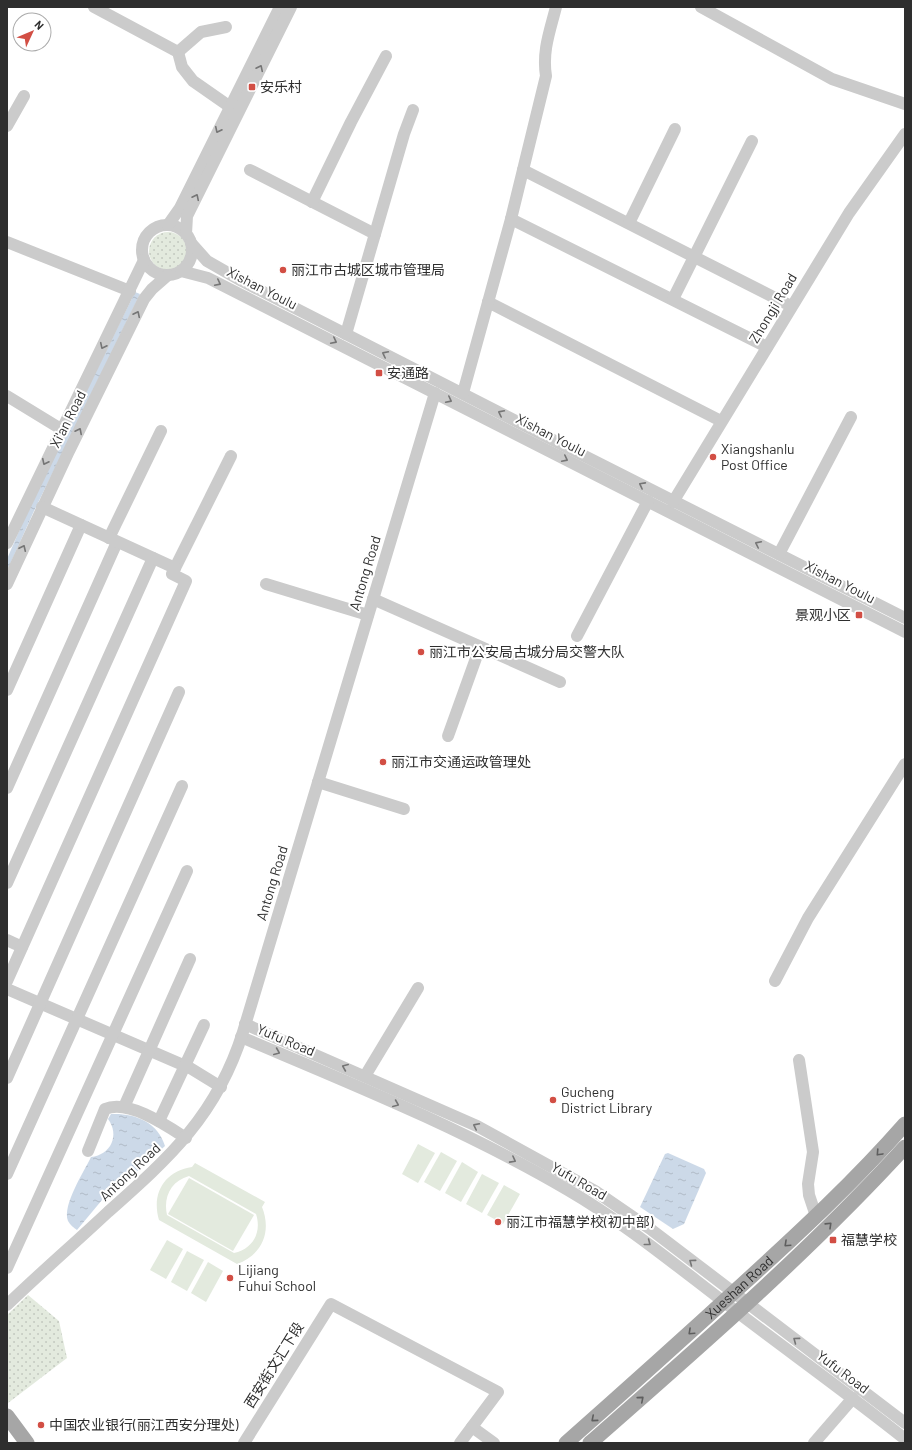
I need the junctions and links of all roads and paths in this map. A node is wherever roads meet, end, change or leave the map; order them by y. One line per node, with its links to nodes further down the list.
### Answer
1 (94, 7): 7 (street)
2 (280, 7): 11 (street)
3 (291, 7): 11 (street, one-way to 3)
4 (556, 7): 18 (street)
5 (701, 7): 10 (street)
6 (226, 26): 7 (street)
7 (178, 52): 11 (street)
8 (386, 56): 19 (street)
9 (24, 96): 13 (street)
10 (905, 104)
11 (234, 110): 22 (street, one-way to 22); 24 (street, one-way to 11)
12 (413, 110): 23 (street)
13 (7, 126)
14 (675, 129): 21 (street)
15 (905, 134): 33 (street, Zhongji Road)
16 (752, 142): 26 (street)
17 (250, 170): 19 (street)
18 (523, 170): 20 (street); 21 (street)
19 (312, 202): 23 (street)
20 (511, 219): 31 (street); 32 (street)
21 (628, 223): 26 (street)
22 (168, 225): 24 (street); 27 (street)
23 (375, 234): 34 (street)
24 (189, 238): 28 (street); 34 (street, Xishan Youlu)
25 (7, 242): 30 (street)
26 (695, 256): 31 (street); 33 (street)
27 (144, 260): 29 (street); 30 (street, Xi'an Road)
28 (181, 271): 29 (street); 36 (street, Xishan Youlu, one-way to 36)
29 (168, 275): 46 (street, Xi'an Road, one-way to 29)
30 (130, 291): 41 (street, Xi'an Road, one-way to 41)
31 (673, 299): 35 (street)
32 (488, 302): 37 (street); 40 (street)
33 (791, 306): 35 (street, Zhongji Road)
34 (346, 334): 37 (street, Xishan Youlu, one-way to 34)
35 (767, 347): 40 (street, Zhongji Road)
36 (435, 393): 44 (street, Xishan Youlu, one-way to 44); 55 (street, Antong Road)
37 (463, 393): 45 (street, Xishan Youlu, one-way to 37)
38 (7, 396): 41 (street)
39 (850, 417): 50 (street)
40 (721, 421): 45 (street, Zhongji Road)
41 (61, 428): 49 (street, Xi'an Road, one-way to 49)
42 (161, 431): 48 (street)
43 (231, 456): 52 (street)
44 (648, 501): 58 (street, Xishan Youlu); 59 (street)
45 (673, 502): 50 (street, Xishan Youlu, one-way to 45)
46 (42, 507): 47 (street); 53 (street, Xi'an Road, one-way to 46)
47 (81, 525): 48 (street); 62 (street)
48 (113, 540): 51 (street); 68 (street)
49 (7, 544)
50 (779, 554): 57 (street, Xishan Youlu)
51 (153, 558): 52 (street); 71 (street)
52 (174, 568): 73 (street)
53 (7, 584)
54 (266, 584): 56 (street)
55 (373, 599): 56 (street, Antong Road); 60 (street)
56 (368, 615): 66 (street, Antong Road)
57 (905, 618)
58 (905, 632)
59 (577, 636)
60 (480, 647): 61 (street); 64 (street)
61 (560, 682)
62 (7, 690)
63 (180, 692): 79 (street)
64 (448, 736)
65 (905, 764): 76 (street)
66 (318, 782): 69 (street); 81 (street, Antong Road)
67 (182, 786): 80 (street)
68 (7, 788)
69 (404, 809)
70 (187, 871): 83 (street)
71 (7, 883)
72 (7, 940): 73 (street)
73 (22, 947): 75 (street)
74 (190, 959): 85 (street)
75 (7, 981)
76 (775, 981)
77 (418, 988): 88 (street)
78 (7, 989): 79 (street)
79 (40, 1003): 80 (street); 89 (street)
80 (77, 1019): 83 (street); 97 (street)
81 (245, 1024): 84 (street, Antong Road); 88 (street, Yufu Road, one-way to 81)
82 (204, 1026): 87 (street)
83 (113, 1035): 85 (street); 99 (street)
84 (241, 1037): 90 (street, Antong Road); 100 (street, Yufu Road, one-way to 100)
85 (149, 1050): 87 (street); 91 (street)
86 (798, 1060): 98 (street)
87 (185, 1066): 90 (street); 92 (street)
88 (365, 1076): 100 (street, Yufu Road, one-way to 88)
89 (7, 1078)
90 (221, 1087): 94 (street, Antong Road)
91 (124, 1107): 92 (street); 96 (street)
92 (159, 1121): 94 (street)
93 (905, 1124): 98 (main road, Xueshan Road, one-way to 98)
94 (186, 1138): 101 (street, Antong Road)
95 (905, 1147): 102 (main road, Xueshan Road, one-way to 95)
96 (88, 1151)
97 (7, 1174)
98 (816, 1216): 100 (main road, Xueshan Road, one-way to 100)
99 (7, 1268)
100 (729, 1297): 102 (street, Yufu Road); 114 (main road, Xueshan Road, one-way to 114)
101 (7, 1305)
102 (742, 1307): 103 (street, Yufu Road); 105 (street, Yufu Road, one-way to 102); 115 (main road, Xueshan Road, one-way to 102)
103 (853, 1398): 108 (street, Yufu Road); 116 (street)
104 (7, 1416): 110 (main road)
105 (905, 1423)
106 (472, 1427): 111 (street, 西安街文汇下段); 112 (street); 113 (street)
107 (7, 1431): 109 (main road)
108 (905, 1439)
109 (16, 1443)
110 (27, 1443)
111 (244, 1443)
112 (460, 1443)
113 (494, 1443)
114 (566, 1443)
115 (590, 1443)
116 (814, 1443)

